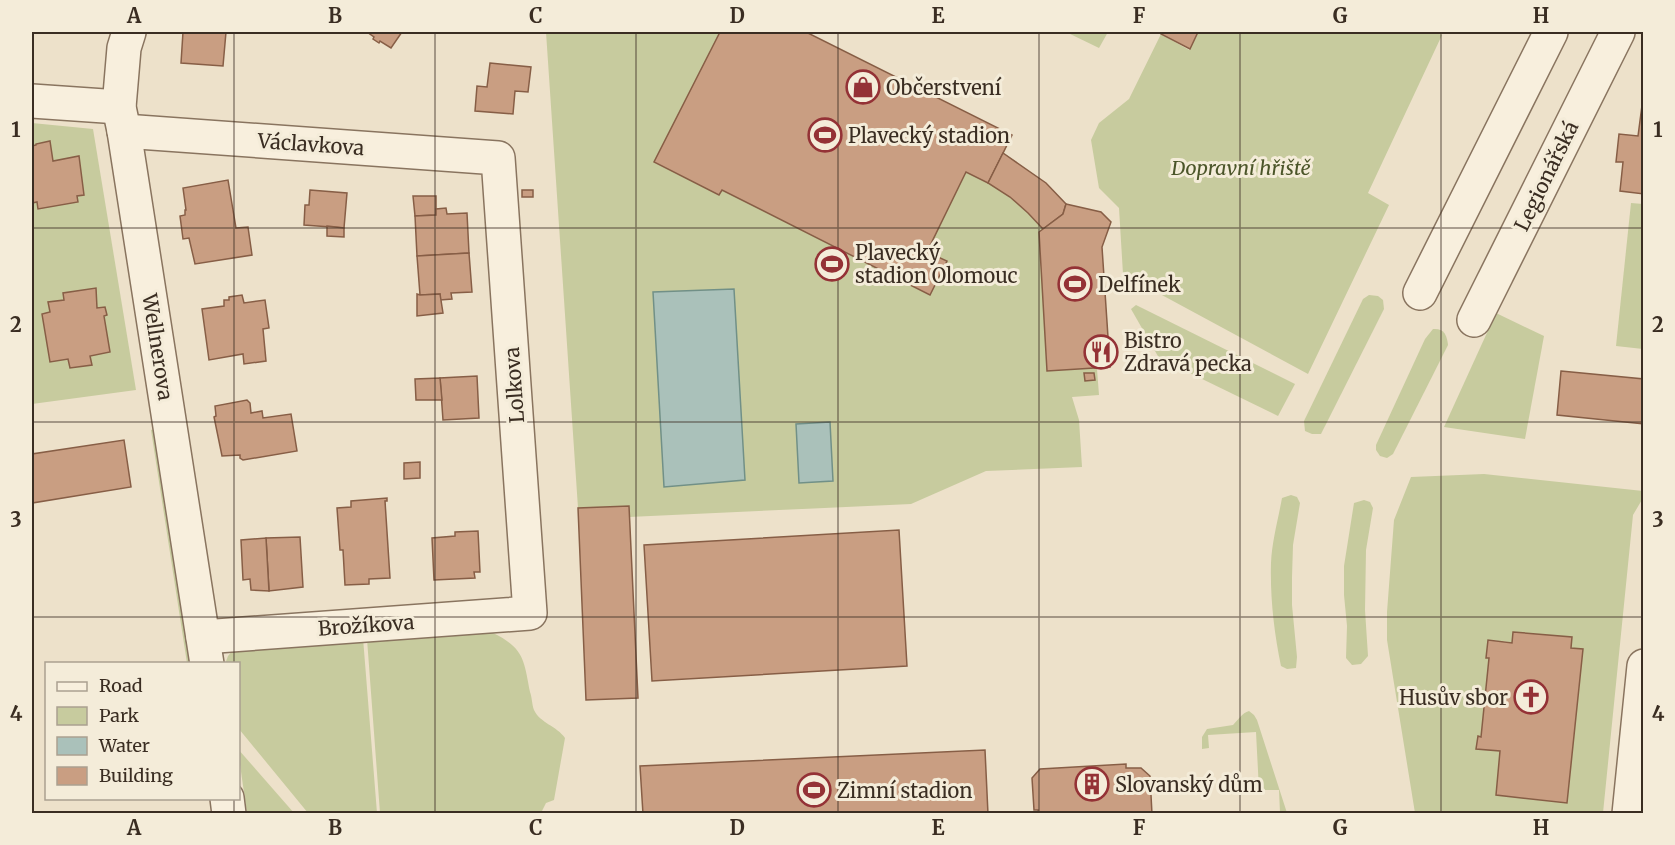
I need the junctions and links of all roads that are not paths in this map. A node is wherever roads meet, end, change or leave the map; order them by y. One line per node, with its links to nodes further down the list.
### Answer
1 (129, 32): 5 (street, Wellnerova)
2 (1551, 32): 7 (street)
3 (1618, 32): 8 (street, Legionářská)
4 (32, 101): 5 (street, Václavkova)
5 (121, 119): 6 (street, Václavkova); 10 (street, Wellnerova)
6 (498, 158): 9 (street, Lolkova)
7 (1420, 293)
8 (1474, 320)
9 (530, 613): 10 (street, Brožíkova)
10 (205, 650)
11 (1644, 666): 12 (street)
12 (1629, 813)

